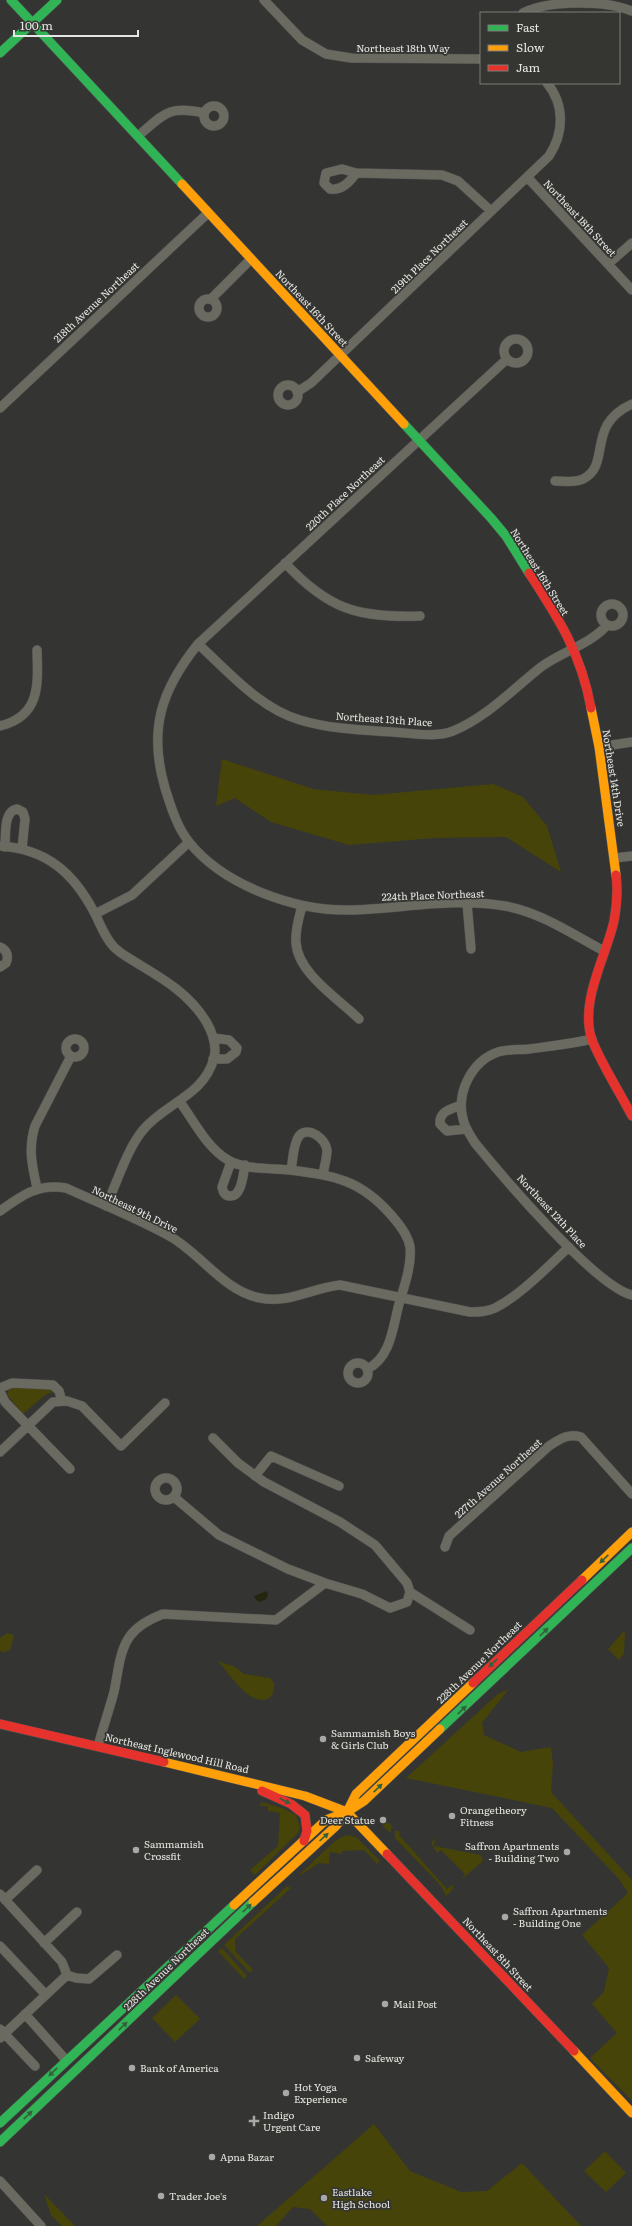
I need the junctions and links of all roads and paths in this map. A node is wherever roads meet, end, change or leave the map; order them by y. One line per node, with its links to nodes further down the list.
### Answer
1 (11, 0): 6 (street, Northeast 16th Street)
2 (57, 0): 6 (street)
3 (264, 0): 8 (street, Northeast 18th Way)
4 (632, 11): 5 (street)
5 (525, 12)
6 (33, 23): 7 (street); 11 (street, Northeast 16th Street)
7 (0, 53)
8 (480, 59)
9 (548, 84): 13 (street, 219th Place Northeast)
10 (204, 113): 11 (street)
11 (138, 136): 15 (street, Northeast 16th Street)
12 (356, 173): 14 (street)
13 (528, 178): 14 (street, 219th Place Northeast); 18 (street, Northeast 18th Street)
14 (491, 211): 21 (street, 219th Place Northeast)
15 (208, 212): 17 (street, Northeast 16th Street); 25 (street, 218th Avenue Northeast)
16 (632, 243): 18 (street)
17 (250, 259): 20 (street); 21 (street, Northeast 16th Street)
18 (608, 264): 19 (street, Northeast 18th Street)
19 (632, 290)
20 (211, 299)
21 (341, 355): 23 (street, 219th Place Northeast); 26 (street, Northeast 16th Street)
22 (507, 359): 26 (street, 220th Place Northeast)
23 (297, 392)
24 (632, 404): 27 (street)
25 (0, 408)
26 (418, 440): 28 (street, 220th Place Northeast); 32 (street, Northeast 16th Street)
27 (555, 481)
28 (285, 563): 29 (street); 31 (street, 220th Place Northeast)
29 (420, 616)
30 (607, 625): 32 (street)
31 (198, 644): 32 (street, Northeast 13th Place); 37 (street)
32 (574, 647): 36 (street, Northeast 14th Drive)
33 (37, 650): 34 (street)
34 (0, 726)
35 (632, 742): 36 (street)
36 (599, 747): 40 (street, Northeast 14th Drive)
37 (189, 842): 42 (street); 43 (street)
38 (10, 847): 43 (street)
39 (632, 856): 40 (street)
40 (615, 858): 46 (street, Northeast 14th Drive)
41 (467, 903): 42 (street, 224th Place Northeast); 45 (street); 46 (street, 224th Place Northeast)
42 (302, 906): 48 (street)
43 (95, 914): 49 (street)
44 (0, 947): 47 (street)
45 (471, 949)
46 (604, 951): 50 (street, Northeast 14th Drive)
47 (0, 967)
48 (359, 1019)
49 (213, 1038): 52 (street); 52 (street)
50 (592, 1039): 54 (street); 55 (street, Northeast 14th Drive)
51 (71, 1056): 61 (street)
52 (214, 1059): 53 (street)
53 (180, 1102): 57 (street); 62 (street)
54 (461, 1106): 56 (street); 56 (street)
55 (632, 1116)
56 (466, 1129): 64 (street, Northeast 12th Place)
57 (231, 1162): 58 (street); 58 (street)
58 (245, 1165): 59 (street)
59 (291, 1170): 60 (street); 60 (street)
60 (323, 1175): 66 (street)
61 (37, 1188): 62 (street, Northeast 9th Drive); 63 (street, Northeast 9th Drive)
62 (106, 1206): 66 (street, Northeast 9th Drive)
63 (0, 1211)
64 (569, 1247): 65 (street, Northeast 12th Place); 66 (street, Northeast 9th Drive)
65 (632, 1295)
66 (400, 1299): 67 (street)
67 (367, 1369)
68 (0, 1388): 70 (street)
69 (0, 1391): 72 (street)
70 (62, 1401): 71 (street); 72 (street)
71 (165, 1403)
72 (28, 1426): 74 (street); 75 (street)
73 (213, 1438): 76 (street)
74 (0, 1452)
75 (70, 1469)
76 (255, 1476): 77 (street); 84 (street)
77 (339, 1486)
78 (632, 1494): 81 (street, 227th Avenue Northeast)
79 (174, 1497): 83 (street)
80 (632, 1532): 85 (street, 228th Avenue Northeast, one-way to 85)
81 (445, 1547)
82 (632, 1548): 87 (street, 228th Avenue Northeast, one-way to 82)
83 (325, 1583): 84 (street); 89 (street)
84 (410, 1592): 86 (street)
85 (542, 1617): 87 (street); 91 (street, 228th Avenue Northeast, one-way to 91)
86 (470, 1630)
87 (510, 1665): 91 (street, 228th Avenue Northeast, one-way to 87)
88 (0, 1724): 89 (street, Northeast Inglewood Hill Road)
89 (98, 1746): 90 (street, Northeast Inglewood Hill Road)
90 (223, 1775): 91 (street, Northeast Inglewood Hill Road); 92 (street, one-way to 92)
91 (347, 1812): 92 (street, 228th Avenue Northeast); 100 (street, 228th Avenue Northeast, one-way to 91); 111 (street, Northeast 8th Street)
92 (304, 1841): 95 (street, 228th Avenue Northeast)
93 (37, 1870): 94 (street)
94 (3, 1897): 98 (street)
95 (240, 1899): 97 (street, 228th Avenue Northeast); 100 (street)
96 (77, 1912): 98 (street)
97 (198, 1939): 103 (street); 106 (street, 228th Avenue Northeast)
98 (44, 1943): 102 (street)
99 (0, 1946): 104 (street)
100 (205, 1948): 103 (street, 228th Avenue Northeast)
101 (117, 1955): 102 (street)
102 (67, 1975): 104 (street)
103 (176, 1975): 110 (street, 228th Avenue Northeast, one-way to 103)
104 (46, 1995): 105 (street)
105 (25, 2014): 107 (street); 108 (street)
106 (101, 2028): 108 (street, 228th Avenue Northeast); 110 (street)
107 (2, 2033): 109 (street)
108 (66, 2060): 112 (street, 228th Avenue Northeast, one-way to 112)
109 (35, 2066)
110 (78, 2068): 113 (street, 228th Avenue Northeast, one-way to 110)
111 (632, 2112)
112 (0, 2123)
113 (0, 2142)
114 (0, 2181): 115 (street)
115 (41, 2226)

